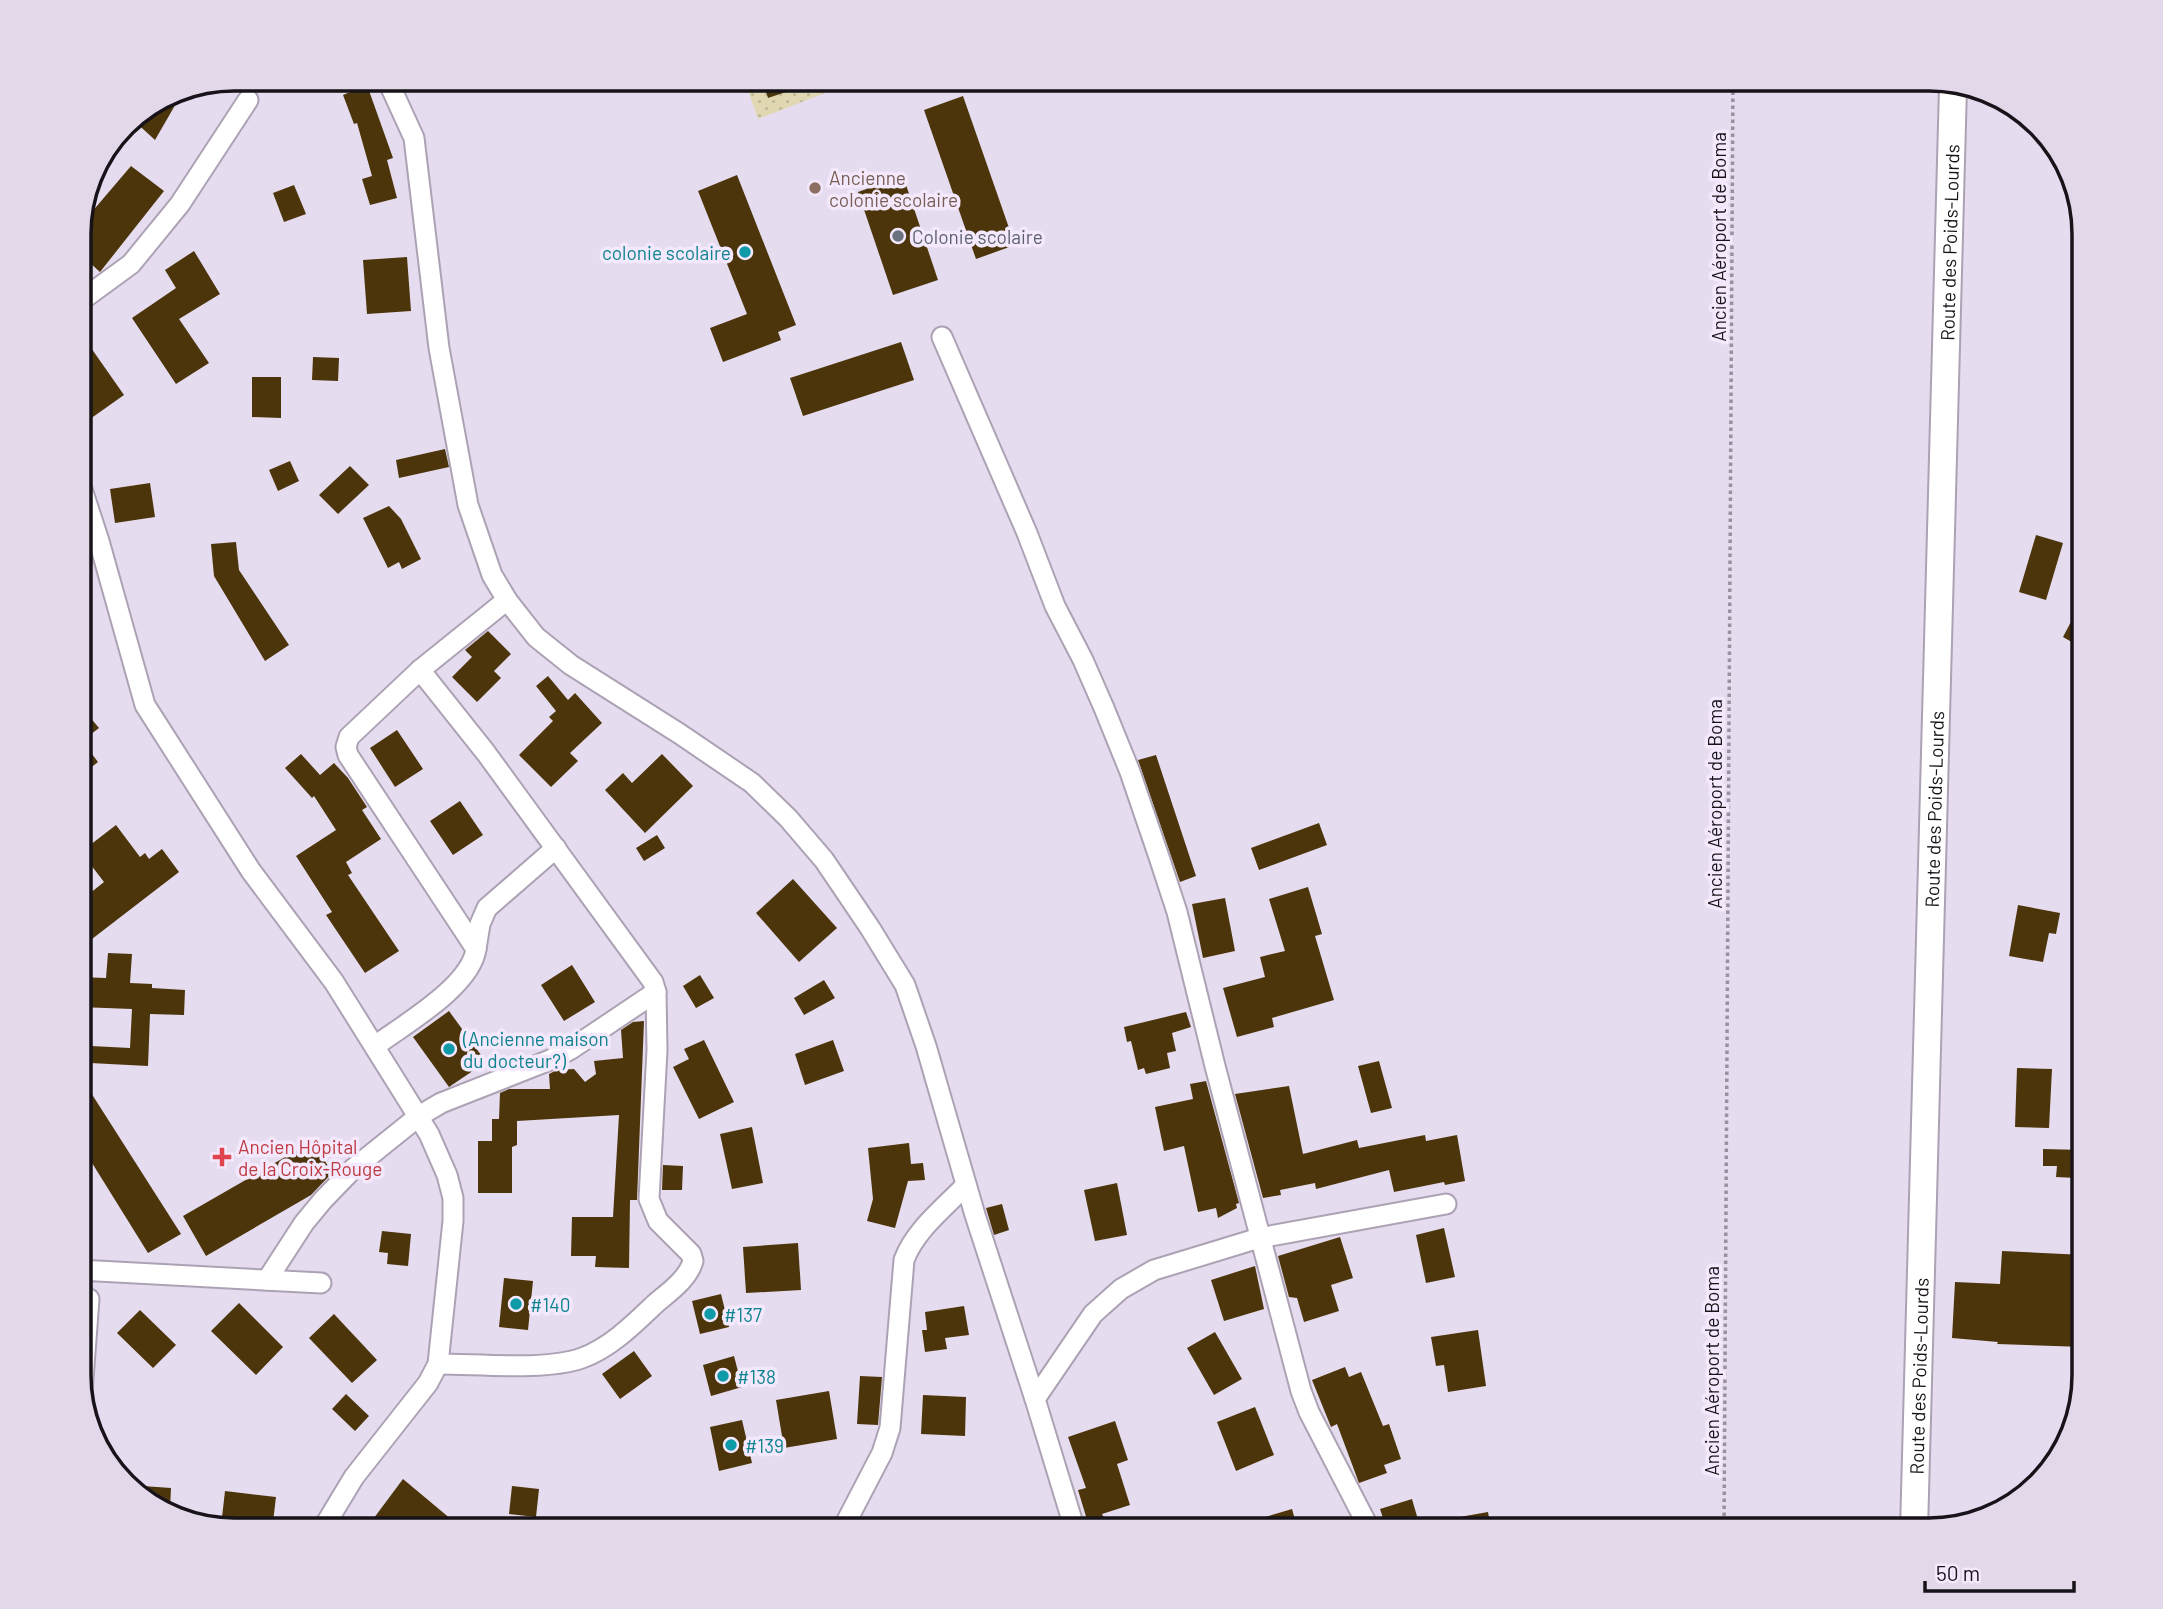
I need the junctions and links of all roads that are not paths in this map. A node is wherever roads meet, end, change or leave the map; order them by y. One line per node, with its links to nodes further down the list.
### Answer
1 (392, 91): 7 (street)
2 (1953, 93): 26 (street, Route des Poids-Lourds)
3 (248, 100): 4 (street)
4 (91, 293)
5 (942, 337): 16 (street)
6 (91, 517): 12 (street)
7 (507, 600): 8 (street); 14 (street)
8 (420, 670): 9 (street); 10 (street)
9 (556, 848): 10 (street); 11 (street)
10 (476, 949): 12 (street)
11 (656, 992): 13 (street); 20 (street)
12 (375, 1046): 13 (street)
13 (419, 1116): 18 (street); 20 (street)
14 (967, 1185): 21 (street); 23 (street)
15 (1446, 1204): 16 (street)
16 (1259, 1238): 21 (street); 25 (street)
17 (91, 1271): 18 (street)
18 (267, 1280): 19 (street)
19 (321, 1283)
20 (438, 1364): 22 (street)
21 (1035, 1399): 24 (street)
22 (330, 1518)
23 (848, 1518)
24 (1071, 1518)
25 (1364, 1518)
26 (1914, 1518)

